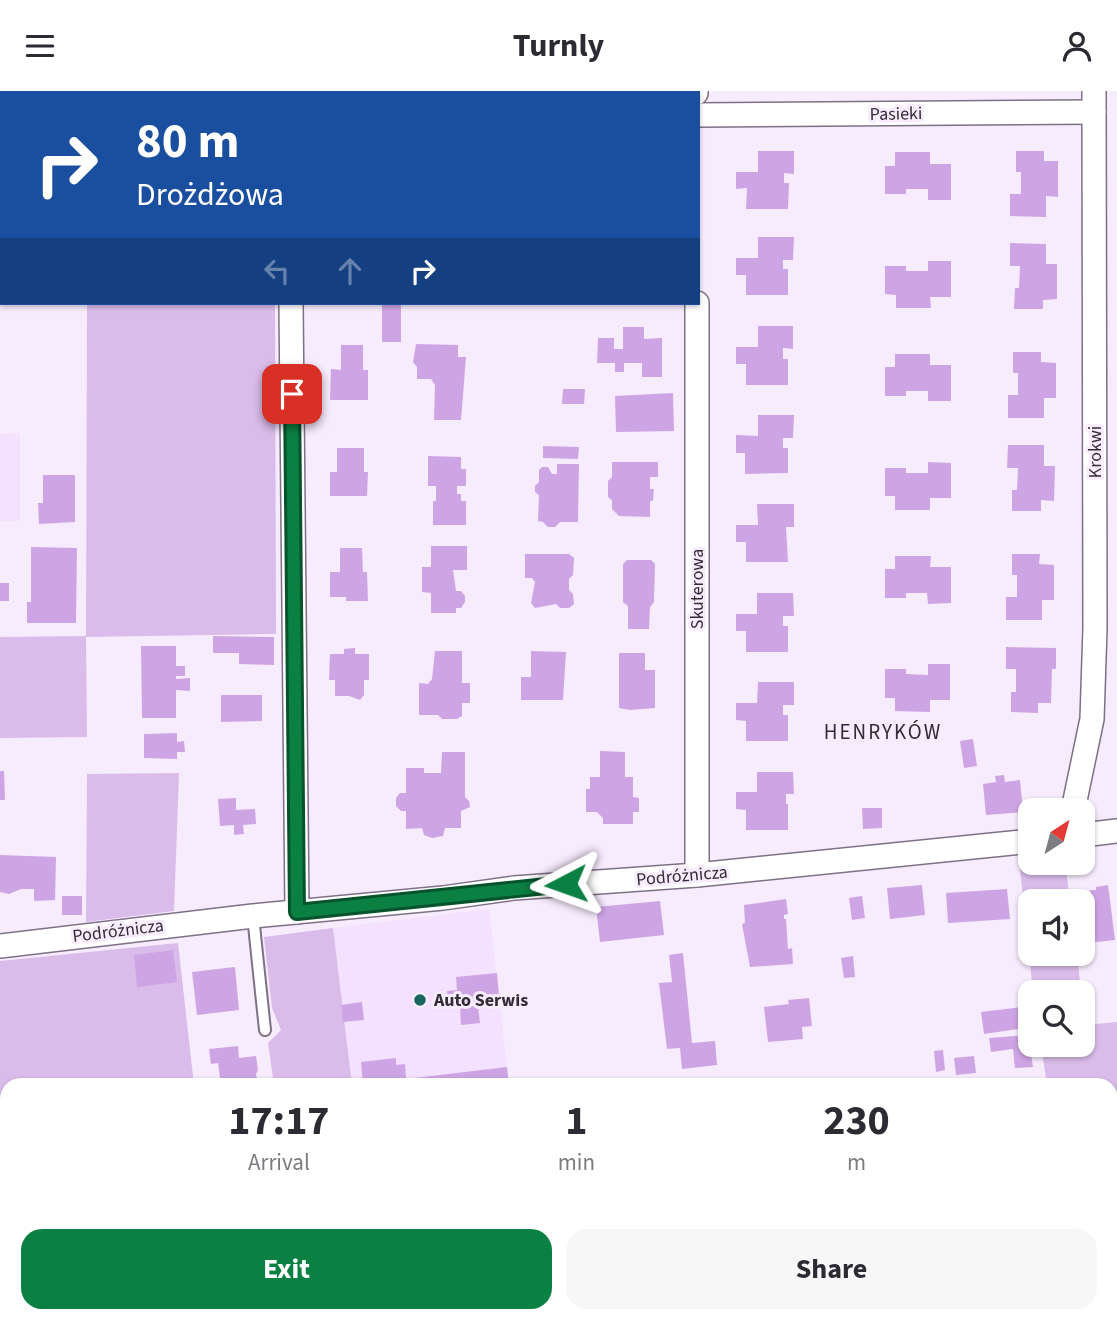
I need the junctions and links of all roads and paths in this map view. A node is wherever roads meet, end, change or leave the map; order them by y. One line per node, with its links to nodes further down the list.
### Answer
1 (1094, 101): 2 (street, Pasieki); 5 (street, Krokwi)
2 (700, 115)
3 (291, 305): 10 (street)
4 (697, 305): 9 (street, Skuterowa)
5 (1076, 798)
6 (1117, 831): 7 (street)
7 (1096, 833)
8 (1018, 842): 9 (street, Podróżnicza)
9 (696, 875): 10 (street, Podróżnicza)
10 (297, 912): 11 (street, Podróżnicza)
11 (253, 915): 12 (street, Podróżnicza); 13 (lane)
12 (0, 946)
13 (265, 1030)

